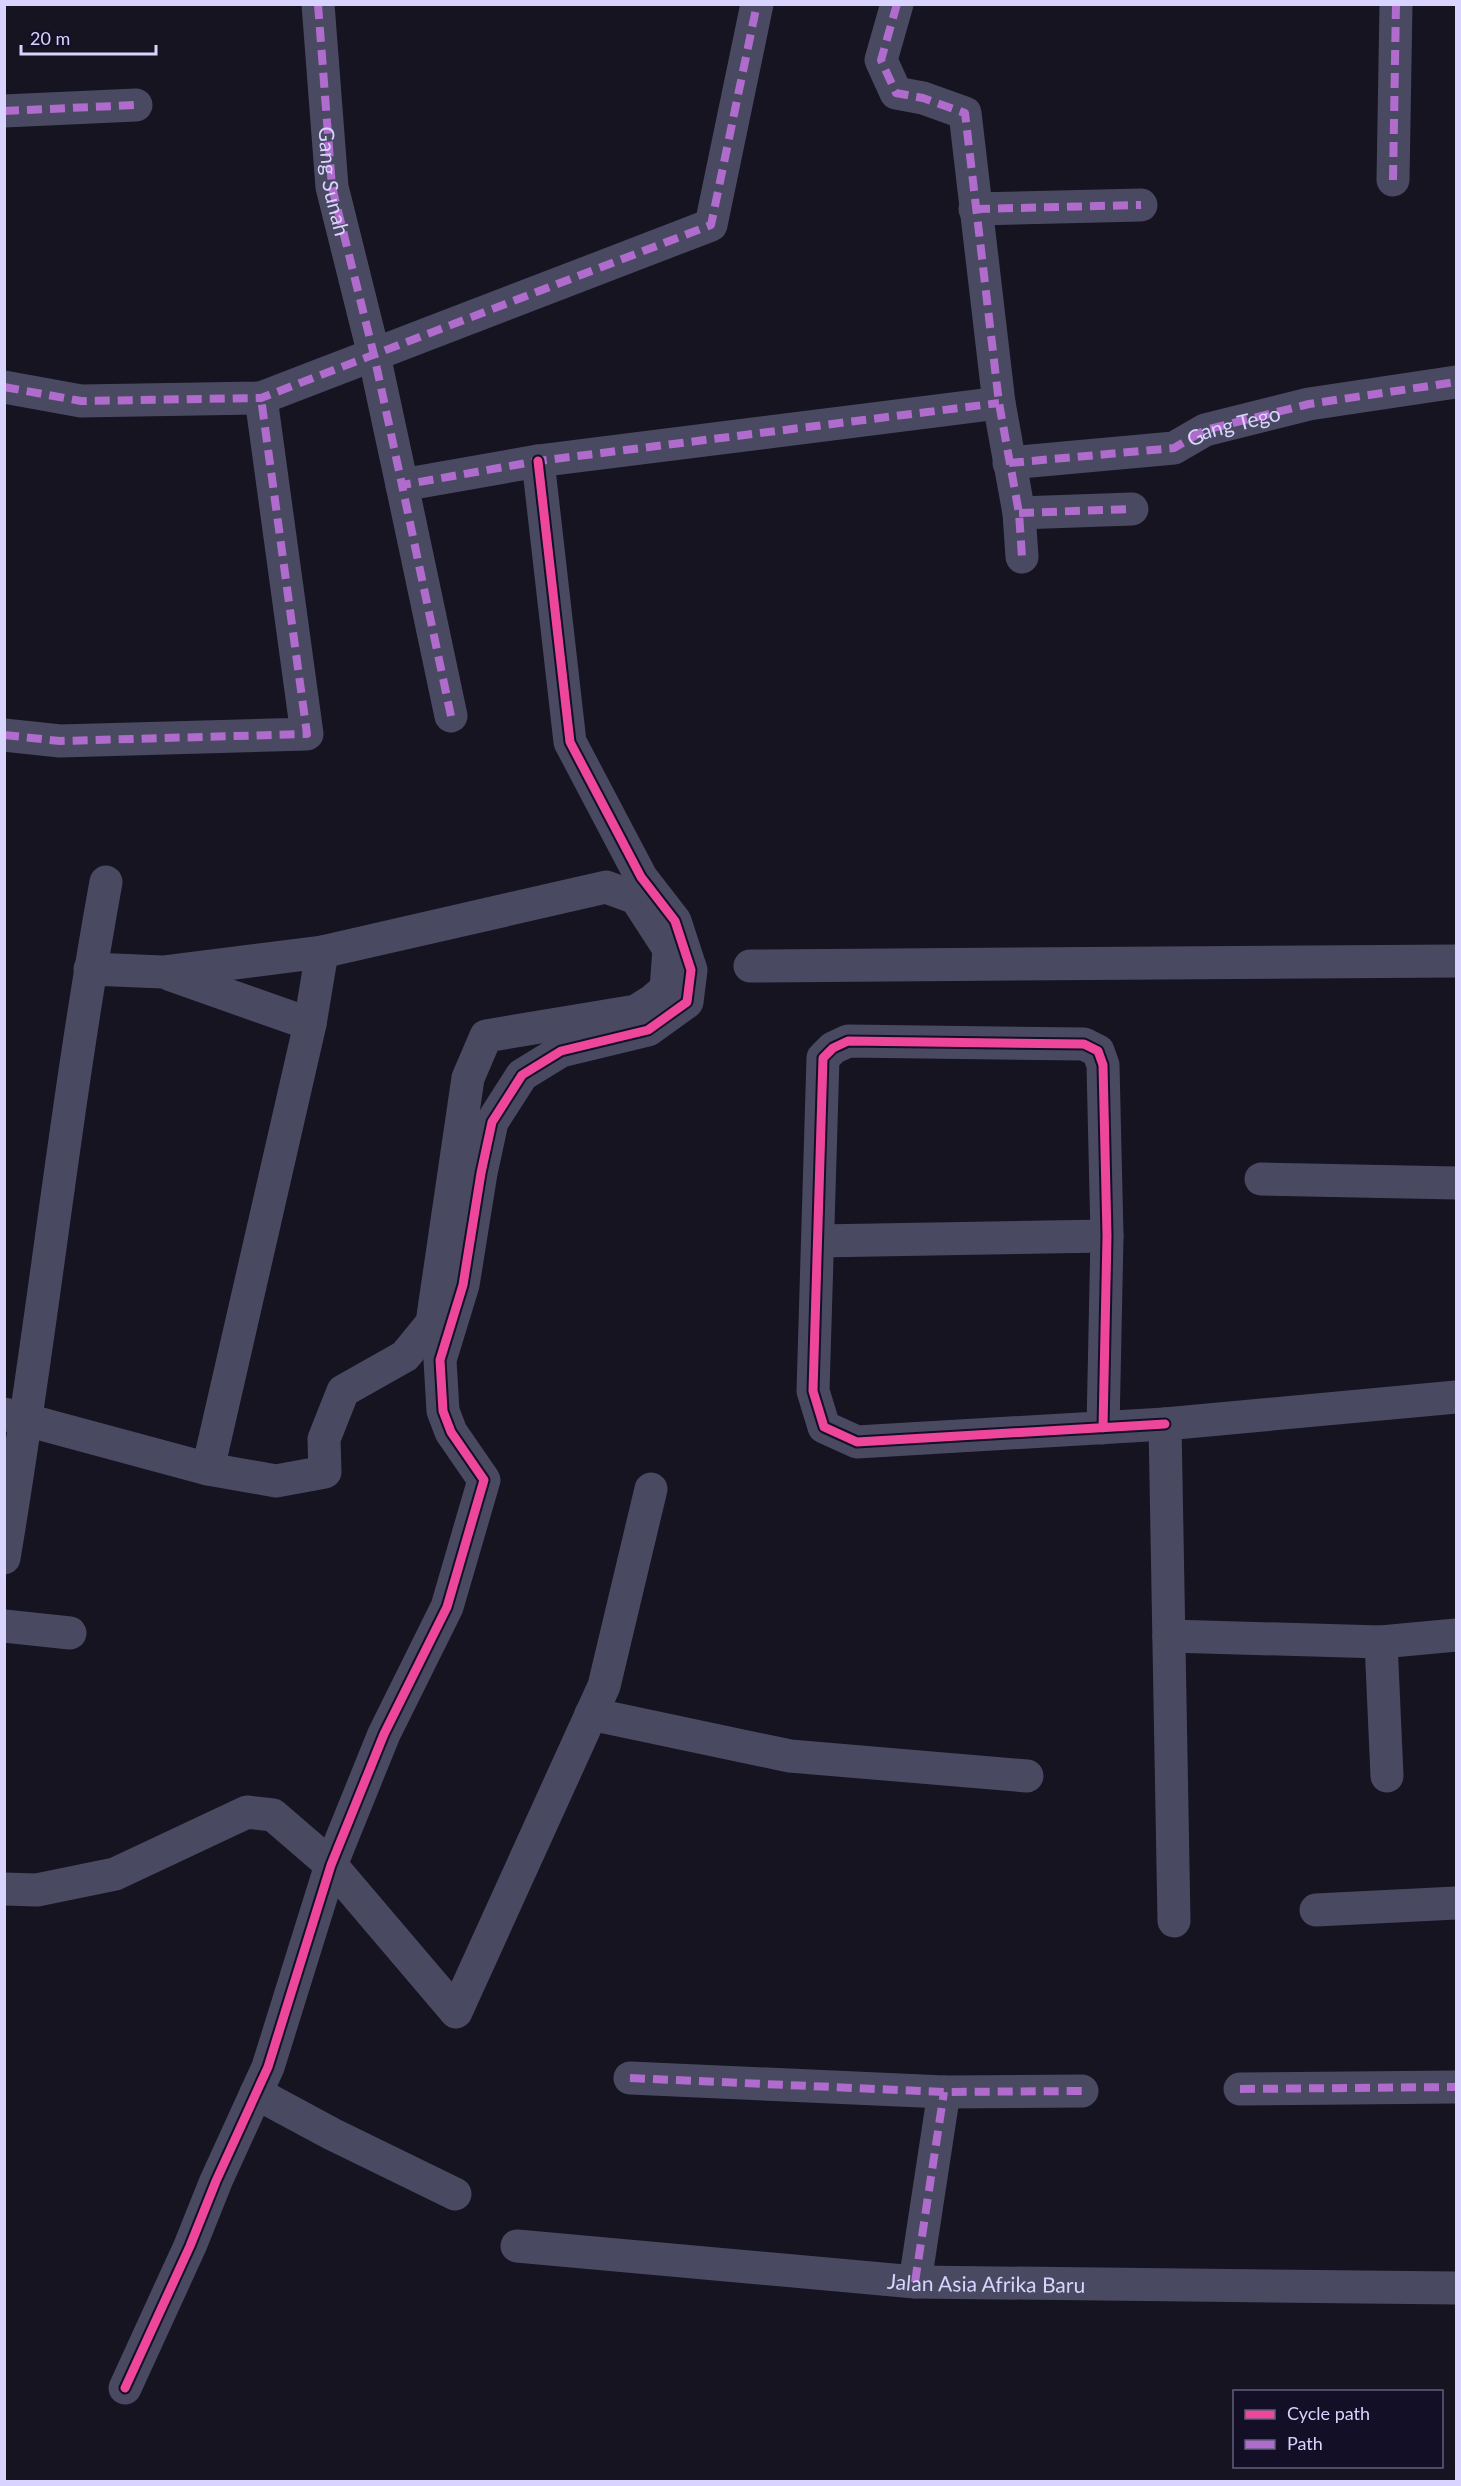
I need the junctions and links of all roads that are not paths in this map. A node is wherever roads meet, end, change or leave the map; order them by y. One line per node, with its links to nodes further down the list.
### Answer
1 (318, 4): 10 (street, Gang Sunah)
2 (757, 4): 10 (street)
3 (897, 4): 9 (street)
4 (1396, 4): 7 (street)
5 (136, 105): 6 (street)
6 (4, 111)
7 (1393, 180)
8 (1142, 205): 9 (street)
9 (975, 209): 14 (street)
10 (374, 355): 13 (street); 17 (street, Gang Sunah)
11 (1456, 382): 16 (street, Gang Tego)
12 (4, 387): 13 (street)
13 (261, 398): 22 (street)
14 (999, 403): 15 (street); 16 (street)
15 (538, 461): 17 (street); 49 (street)
16 (1009, 463): 19 (street)
17 (402, 485): 21 (street, Gang Sunah)
18 (1132, 509): 19 (street)
19 (1018, 513): 20 (street)
20 (1022, 557)
21 (451, 716)
22 (4, 735)
23 (106, 882): 27 (street)
24 (322, 952): 28 (street); 29 (street); 38 (street)
25 (1456, 961): 26 (street)
26 (750, 966)
27 (90, 969): 28 (street); 35 (street)
28 (163, 972): 29 (street)
29 (310, 1024): 38 (street)
30 (1261, 1179): 31 (street)
31 (1456, 1183)
32 (1107, 1236): 33 (street); 33 (street); 37 (street)
33 (818, 1241): 37 (street)
34 (1456, 1397): 36 (street)
35 (16, 1416): 38 (street); 40 (street)
36 (1166, 1424): 37 (street); 44 (street)
37 (1103, 1428)
38 (208, 1468)
39 (651, 1489): 46 (street)
40 (4, 1558)
41 (4, 1626): 42 (street)
42 (70, 1633)
43 (1456, 1635): 45 (street)
44 (1169, 1636): 45 (street); 53 (street)
45 (1381, 1642): 48 (street)
46 (591, 1714): 47 (street); 49 (street)
47 (1027, 1776)
48 (1387, 1776)
49 (330, 1865): 50 (street); 59 (street)
50 (4, 1889)
51 (1456, 1903): 52 (street)
52 (1316, 1910)
53 (1174, 1921)
54 (630, 2078): 58 (street)
55 (1456, 2087): 56 (street)
56 (1240, 2090)
57 (1082, 2091): 58 (street)
58 (944, 2092): 62 (street)
59 (256, 2093): 60 (street); 64 (street)
60 (455, 2194)
61 (517, 2246): 62 (street, Jalan Asia Afrika Baru)
62 (915, 2282): 63 (street, Jalan Asia Afrika Baru)
63 (1456, 2288)
64 (125, 2388)

